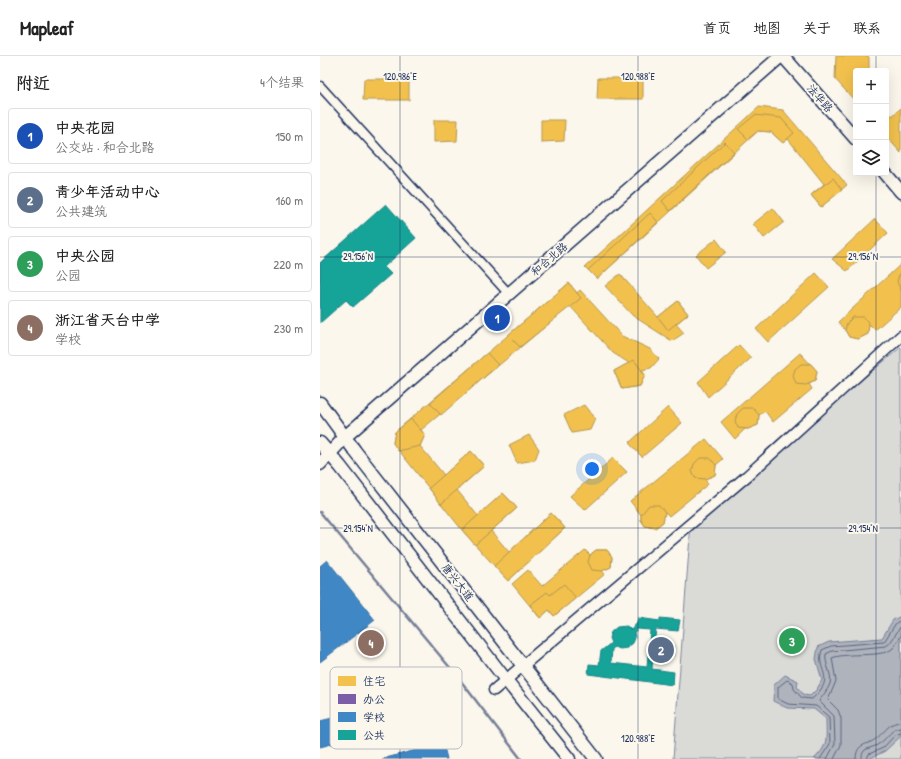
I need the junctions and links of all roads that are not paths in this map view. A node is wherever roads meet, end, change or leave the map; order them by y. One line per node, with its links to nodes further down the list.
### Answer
1 (782, 56): 3 (main road, 法华路); 6 (main road, 和合北路)
2 (320, 86): 6 (street)
3 (853, 136)
4 (888, 176): 5 (main road)
5 (901, 192)
6 (509, 294): 9 (main road, 和合北路)
7 (901, 336): 13 (street)
8 (320, 403): 9 (main road, 唐兴大道)
9 (346, 436): 11 (main road, 和合北路); 13 (main road, 唐兴大道)
10 (320, 443): 11 (main road, 唐兴大道)
11 (329, 453): 12 (main road, 和合北路); 14 (main road, 唐兴大道)
12 (320, 464)
13 (524, 666): 14 (street); 17 (main road, 唐兴大道)
14 (506, 680): 15 (street); 16 (main road, 唐兴大道)
15 (494, 690)
16 (569, 759)
17 (596, 759)

